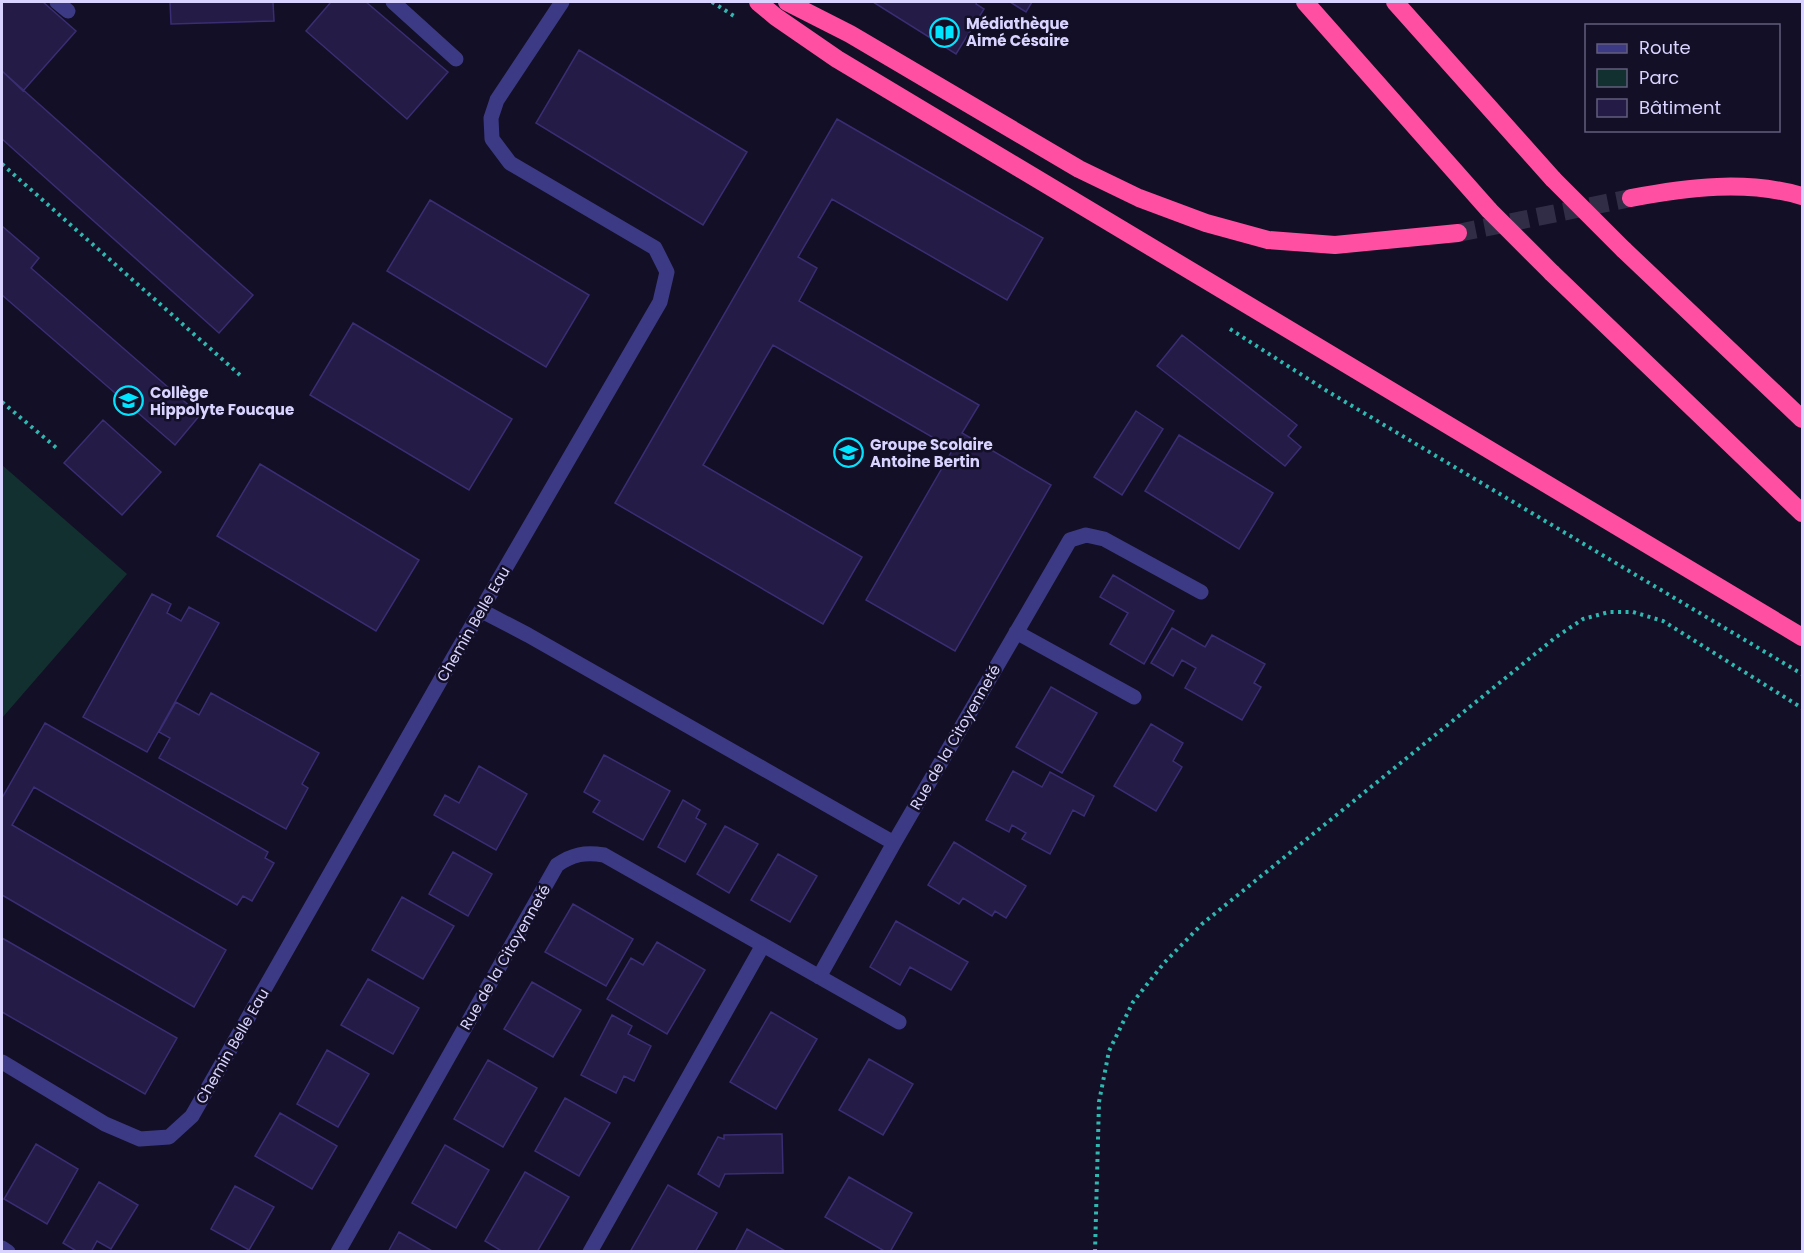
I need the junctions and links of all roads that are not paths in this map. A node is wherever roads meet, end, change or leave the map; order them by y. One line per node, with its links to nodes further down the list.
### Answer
1 (393, 2): 7 (street)
2 (562, 2): 14 (street, Chemin Belle Eau)
3 (758, 2): 16 (highway)
4 (787, 2): 10 (highway)
5 (1305, 2): 12 (highway, bridge)
6 (1395, 2): 11 (highway, bridge)
7 (456, 59)
8 (1803, 196): 9 (highway)
9 (1632, 198)
10 (1458, 233)
11 (1803, 419)
12 (1803, 513)
13 (1201, 592): 15 (street, Rue de la Citoyenneté)
14 (482, 611): 18 (street); 22 (street, Chemin Belle Eau)
15 (1016, 632): 17 (street); 18 (street, Rue de la Citoyenneté)
16 (1803, 637)
17 (1134, 697)
18 (894, 843): 20 (street, Rue de la Citoyenneté)
19 (763, 945): 20 (street, Rue de la Citoyenneté); 25 (street, Rue de la Citoyenneté); 26 (street)
20 (819, 977): 21 (street, Rue de la Citoyenneté)
21 (899, 1022)
22 (2, 1062)
23 (2, 1248): 24 (street)
24 (8, 1251)
25 (338, 1251)
26 (590, 1251)

